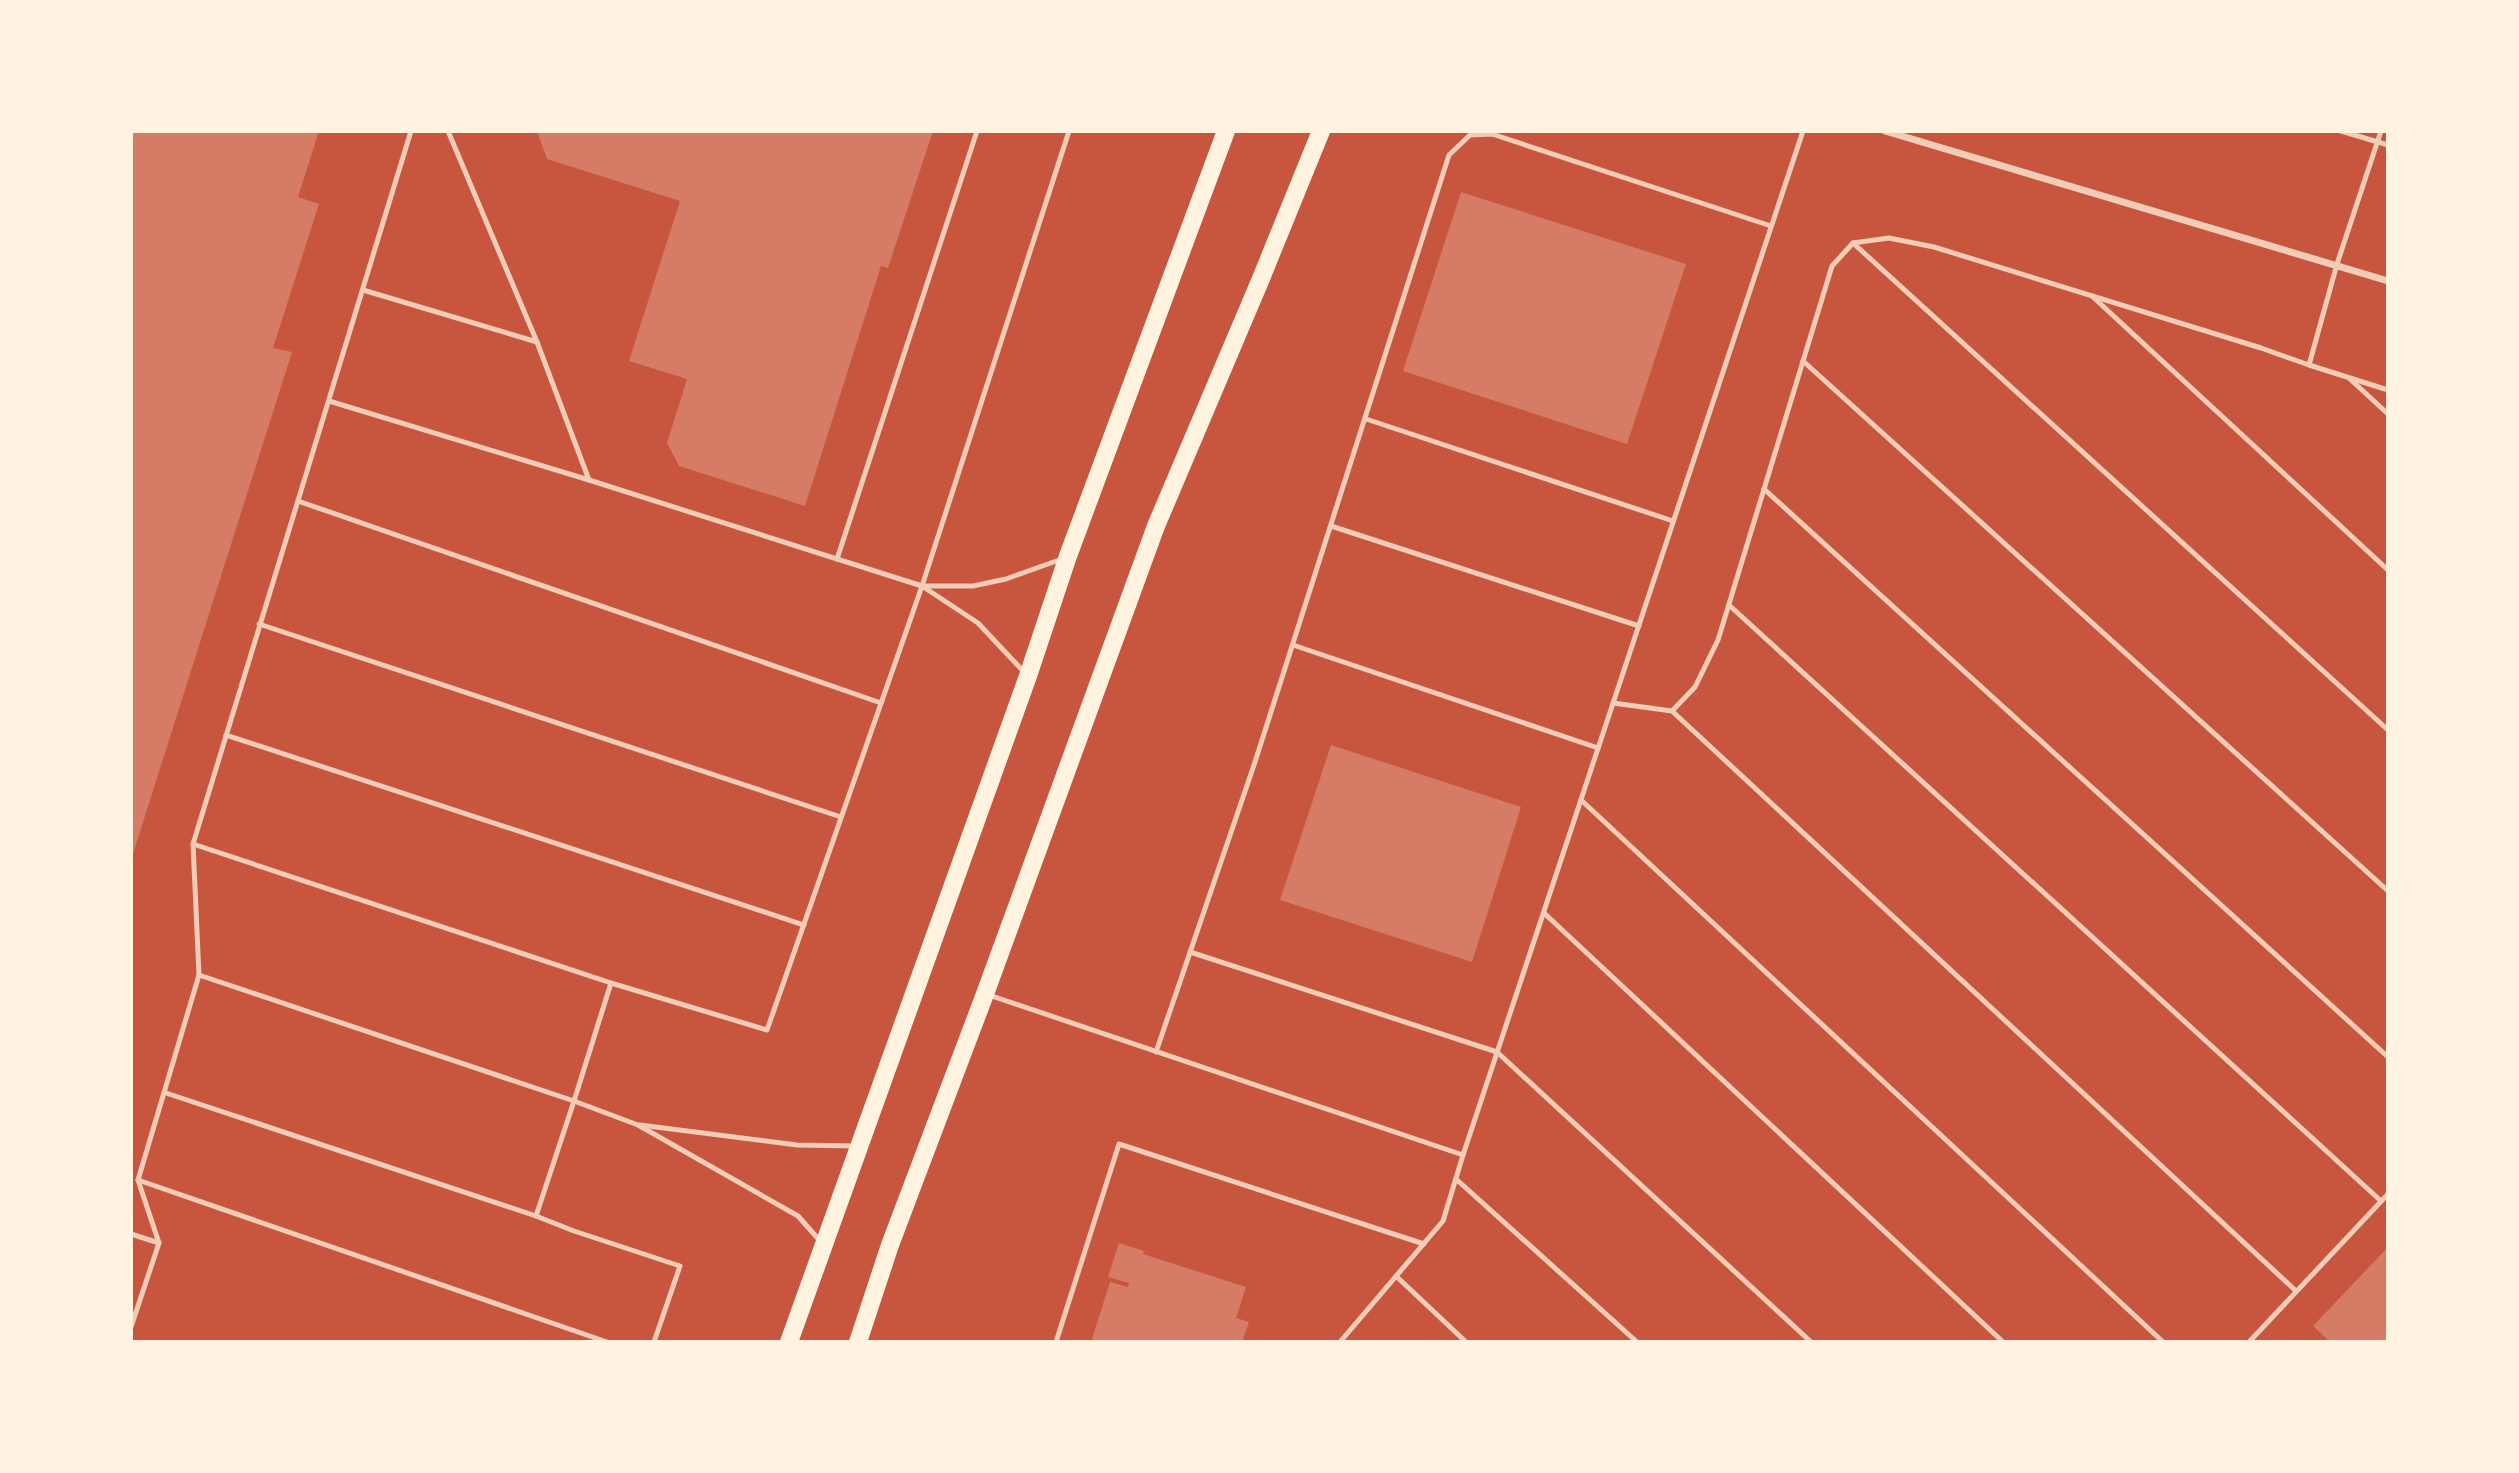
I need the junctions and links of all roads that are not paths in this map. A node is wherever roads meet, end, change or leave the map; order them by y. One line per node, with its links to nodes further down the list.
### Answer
1 (411, 131): 17 (lane)
2 (448, 131): 19 (lane)
3 (977, 131): 33 (lane)
4 (1069, 131): 35 (lane)
5 (1226, 131): 32 (main road)
6 (1321, 131): 56 (main road)
7 (1803, 131): 13 (lane)
8 (1885, 131): 15 (street)
9 (2340, 131): 11 (lane)
10 (2381, 131): 11 (lane)
11 (2377, 142): 12 (lane); 15 (lane)
12 (2388, 145)
13 (1771, 226): 26 (lane); 30 (lane)
14 (1853, 243): 18 (lane); 20 (lane); 44 (lane)
15 (2337, 264): 16 (street); 21 (lane)
16 (2388, 281)
17 (363, 290): 19 (lane); 24 (lane)
18 (2091, 295): 21 (lane); 34 (lane)
19 (537, 342): 27 (lane)
20 (1803, 361): 28 (lane); 50 (lane)
21 (2309, 365): 22 (lane)
22 (2347, 377): 23 (lane); 25 (lane)
23 (2388, 390)
24 (329, 401): 27 (lane); 29 (lane)
25 (2388, 414)
26 (1366, 419): 30 (lane); 31 (lane)
27 (589, 480): 33 (lane)
28 (1764, 489): 36 (lane); 59 (lane)
29 (298, 501): 37 (lane); 41 (lane)
30 (1674, 521): 38 (lane)
31 (1331, 526): 38 (lane); 39 (lane)
32 (1068, 556): 35 (lane); 40 (main road)
33 (837, 559): 35 (lane)
34 (2388, 570)
35 (922, 586): 40 (lane); 41 (lane)
36 (1729, 605): 43 (lane); 68 (lane)
37 (259, 624): 45 (lane); 48 (lane)
38 (1639, 626): 42 (lane)
39 (1293, 645): 46 (lane); 53 (lane)
40 (1028, 676): 63 (main road)
41 (881, 703): 48 (lane)
42 (1613, 703): 43 (lane); 46 (lane)
43 (1672, 711): 75 (lane)
44 (2388, 730)
45 (226, 735): 49 (lane); 52 (lane)
46 (1598, 748): 47 (lane)
47 (1581, 800): 51 (lane); 87 (lane)
48 (841, 817): 52 (lane)
49 (193, 844): 54 (lane); 55 (lane)
50 (2388, 891)
51 (1544, 913): 58 (lane); 86 (lane)
52 (804, 925): 55 (lane)
53 (1190, 952): 57 (lane); 58 (lane)
54 (199, 975): 60 (lane); 61 (lane)
55 (611, 983): 61 (lane)
56 (985, 994): 57 (lane); 80 (main road)
57 (1156, 1052): 64 (lane)
58 (1497, 1052): 64 (lane); 85 (lane)
59 (2388, 1057)
60 (166, 1093): 66 (lane); 69 (lane)
61 (574, 1101): 62 (lane); 69 (lane)
62 (638, 1125): 63 (lane); 72 (lane)
63 (860, 1146): 72 (main road)
64 (1463, 1155): 65 (lane)
65 (1456, 1179): 73 (lane); 84 (lane)
66 (138, 1180): 71 (lane); 77 (lane)
67 (2388, 1194): 68 (lane)
68 (2381, 1201): 75 (lane)
69 (536, 1216): 78 (lane)
70 (131, 1234): 71 (lane)
71 (159, 1243): 76 (lane)
72 (823, 1244): 79 (main road)
73 (1424, 1244): 74 (lane); 81 (lane)
74 (1396, 1276): 82 (lane); 83 (lane)
75 (2296, 1292): 88 (lane)
76 (131, 1327)
77 (607, 1342)
78 (654, 1342)
79 (789, 1342)
80 (858, 1342)
81 (1056, 1342)
82 (1340, 1342)
83 (1466, 1342)
84 (1637, 1342)
85 (1811, 1342)
86 (2003, 1342)
87 (2163, 1342)
88 (2249, 1342)

